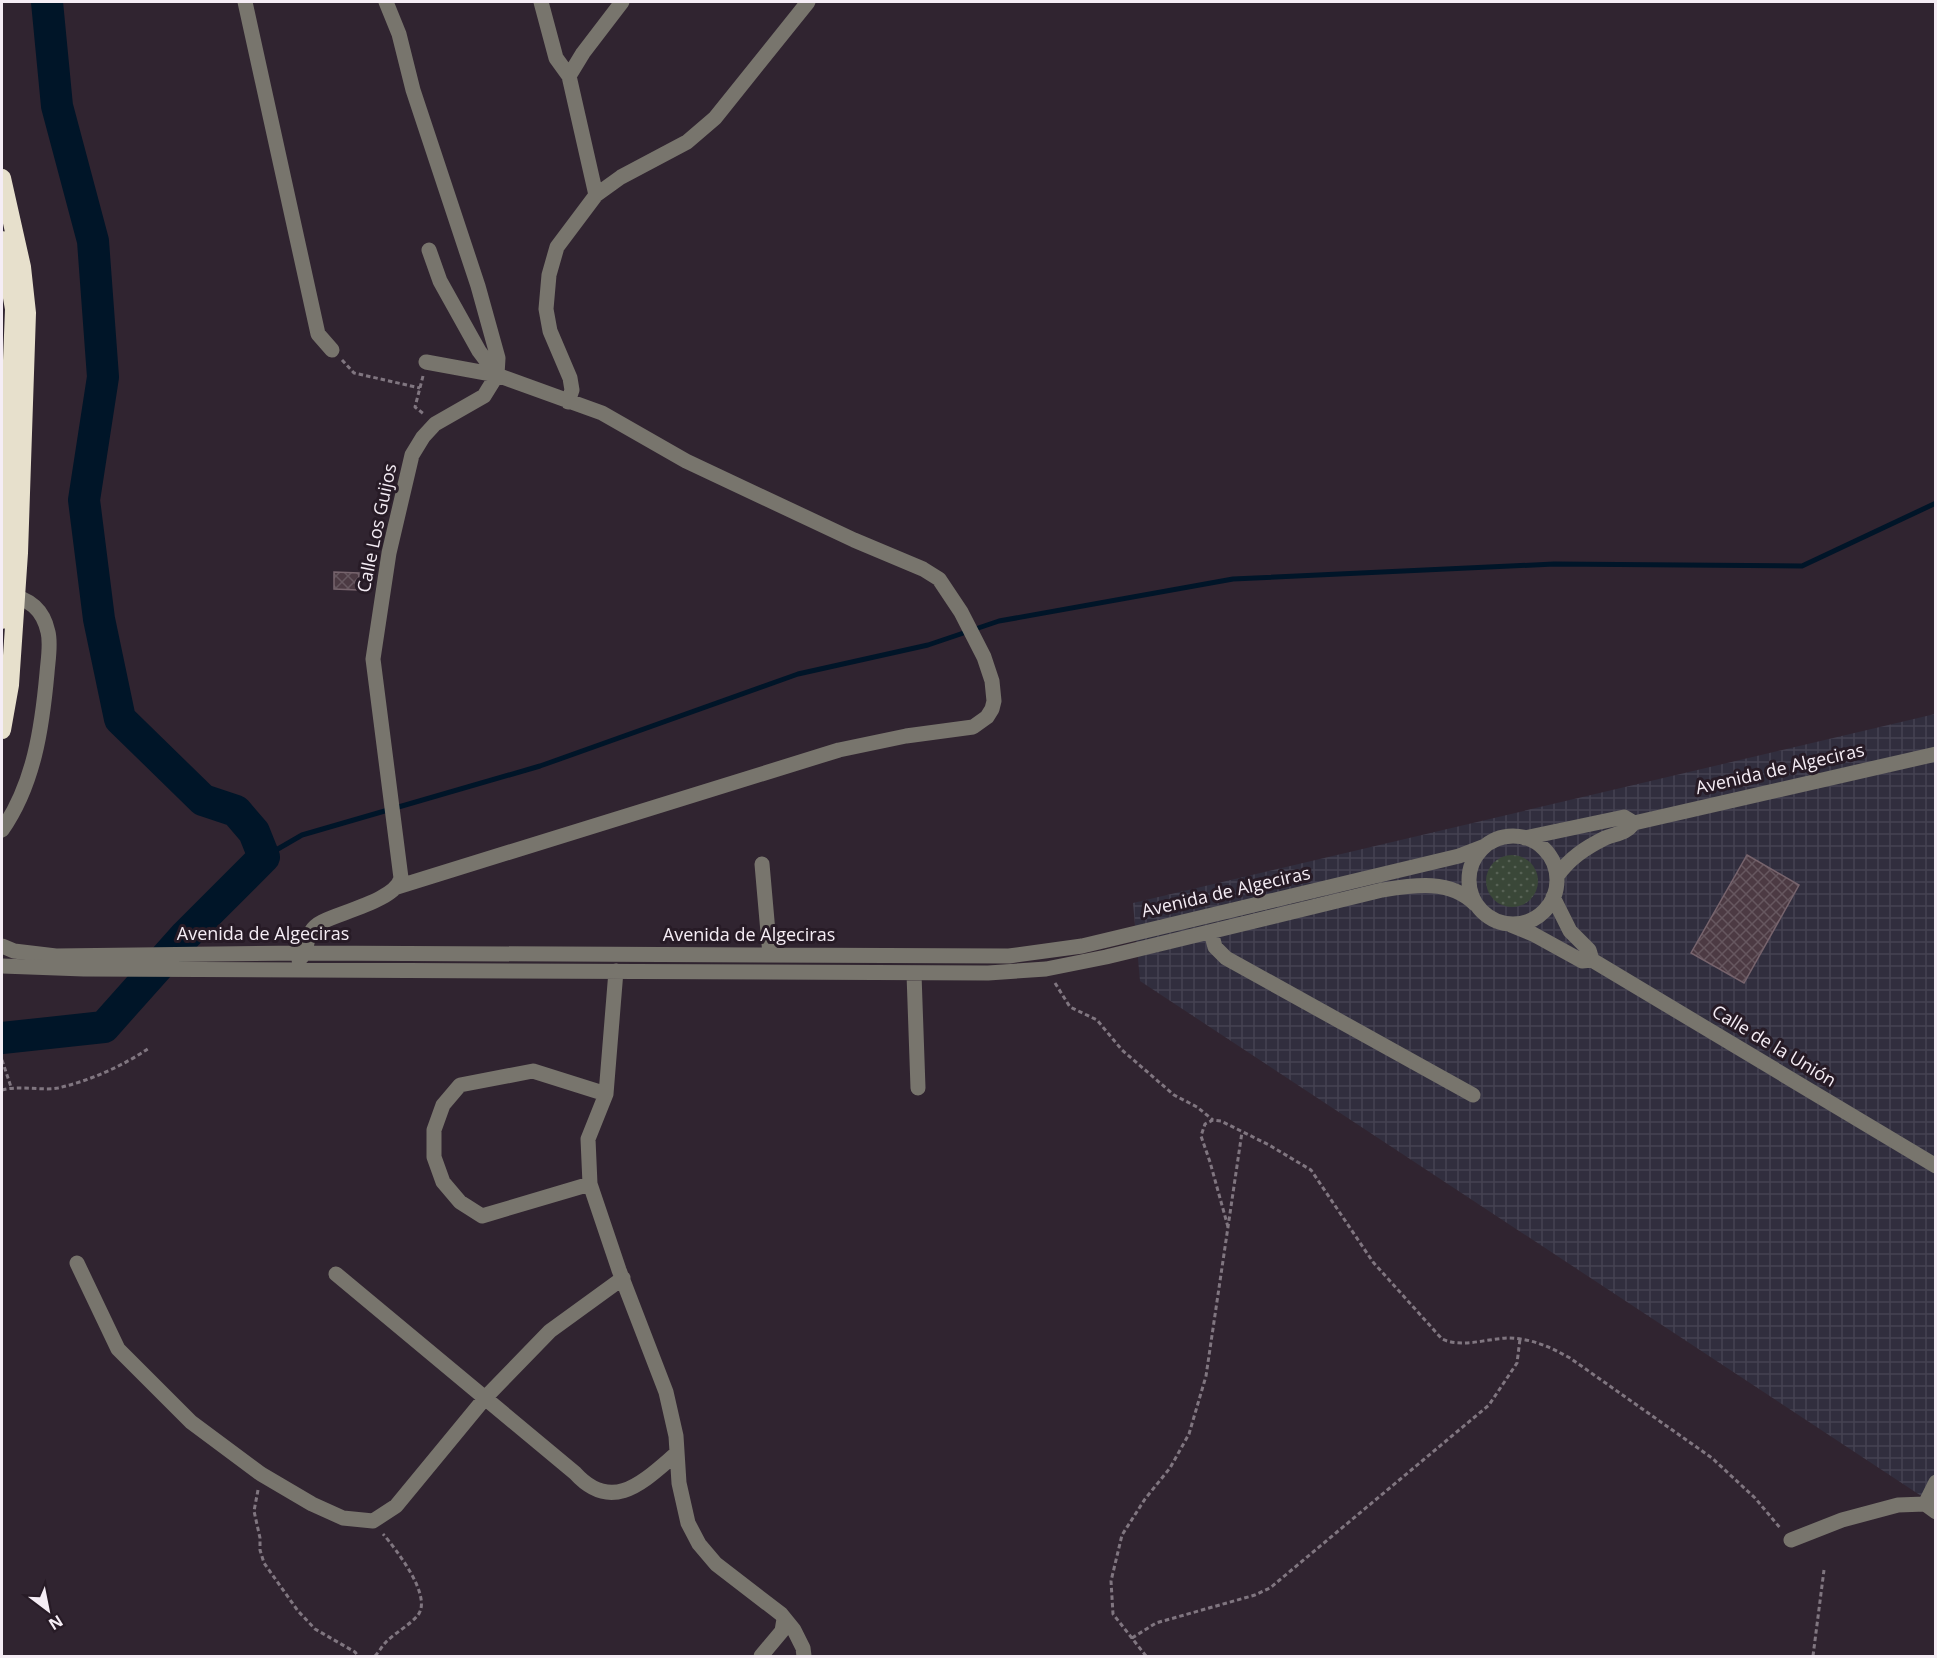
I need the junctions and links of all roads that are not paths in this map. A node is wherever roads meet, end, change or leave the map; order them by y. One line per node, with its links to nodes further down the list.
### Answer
1 (245, 2): 11 (street)
2 (386, 2): 13 (street)
3 (541, 2): 6 (street)
4 (622, 2): 6 (street)
5 (808, 2): 8 (street)
6 (568, 75): 8 (street)
7 (2, 178): 15 (highway)
8 (596, 195): 14 (street)
9 (2, 240): 15 (highway)
10 (429, 250): 13 (street)
11 (332, 350)
12 (426, 363): 13 (street)
13 (498, 375): 14 (street); 25 (street, Calle Los Guijos)
14 (568, 402): 25 (street)
15 (9, 595): 16 (highway); 17 (highway); 20 (street)
16 (2, 620)
17 (2, 730)
18 (1935, 754): 19 (street, Avenida de Algeciras)
19 (1634, 823): 21 (street, Avenida de Algeciras); 24 (street, Avenida de Algeciras)
20 (2, 830)
21 (1525, 838): 22 (street); 24 (street)
22 (1485, 846): 27 (street); 32 (street, Avenida de Algeciras)
23 (762, 864): 32 (street)
24 (1557, 876): 26 (street)
25 (397, 887): 31 (street)
26 (1553, 897): 28 (street); 33 (street, Calle de la Unión)
27 (1475, 904): 28 (street); 29 (street, Avenida de Algeciras)
28 (1511, 925): 33 (street, Calle de la Unión)
29 (1211, 932): 39 (street, Avenida de Algeciras); 42 (street)
30 (2, 946): 35 (street, Avenida de Algeciras)
31 (304, 953): 32 (street, Avenida de Algeciras); 34 (street, Avenida de Algeciras); 37 (street)
32 (770, 955)
33 (1592, 960): 43 (street, Calle de la Unión)
34 (213, 961): 35 (street, Avenida de Algeciras); 37 (street, Avenida de Algeciras)
35 (84, 962): 36 (street, Avenida de Algeciras)
36 (2, 966)
37 (270, 968): 38 (street, Avenida de Algeciras)
38 (616, 971): 39 (street, Avenida de Algeciras); 41 (street)
39 (914, 974): 40 (street)
40 (918, 1088)
41 (606, 1094): 44 (street); 44 (street)
42 (1473, 1095)
43 (1935, 1166)
44 (590, 1184): 47 (street)
45 (77, 1263): 48 (street)
46 (336, 1274): 48 (street)
47 (622, 1278): 48 (street); 49 (street)
48 (485, 1398): 49 (street)
49 (677, 1453): 53 (street)
50 (1934, 1484): 51 (street)
51 (1930, 1508): 52 (street)
52 (1791, 1540)
53 (784, 1619): 54 (street); 55 (street)
54 (761, 1656)
55 (804, 1656)

